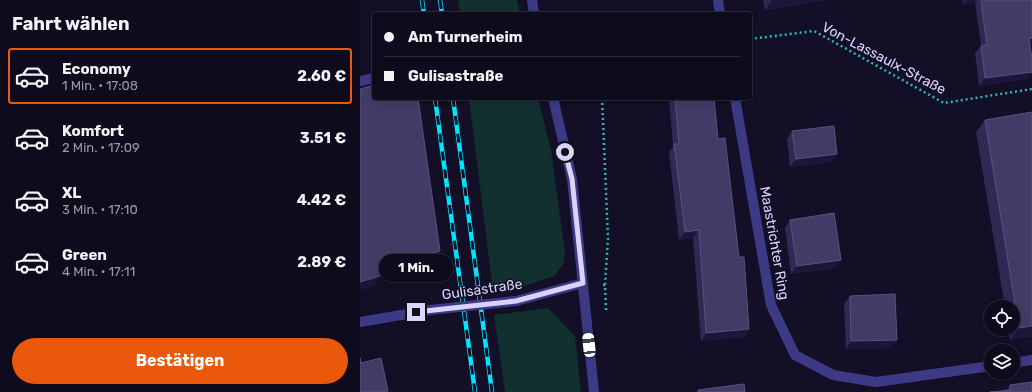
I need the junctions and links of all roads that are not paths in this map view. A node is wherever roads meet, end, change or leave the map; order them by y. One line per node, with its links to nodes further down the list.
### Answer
1 (532, 0): 3 (street)
2 (718, 0): 4 (street)
3 (534, 12)
4 (720, 12)
5 (372, 78): 6 (street)
6 (360, 81)
7 (553, 100): 9 (street)
8 (735, 100): 13 (street, Maastrichter Ring)
9 (583, 283): 10 (street, Gulisastraße, bridge); 14 (street)
10 (360, 322)
11 (1032, 360): 12 (street)
12 (1020, 362)
13 (984, 367)
14 (594, 392)

